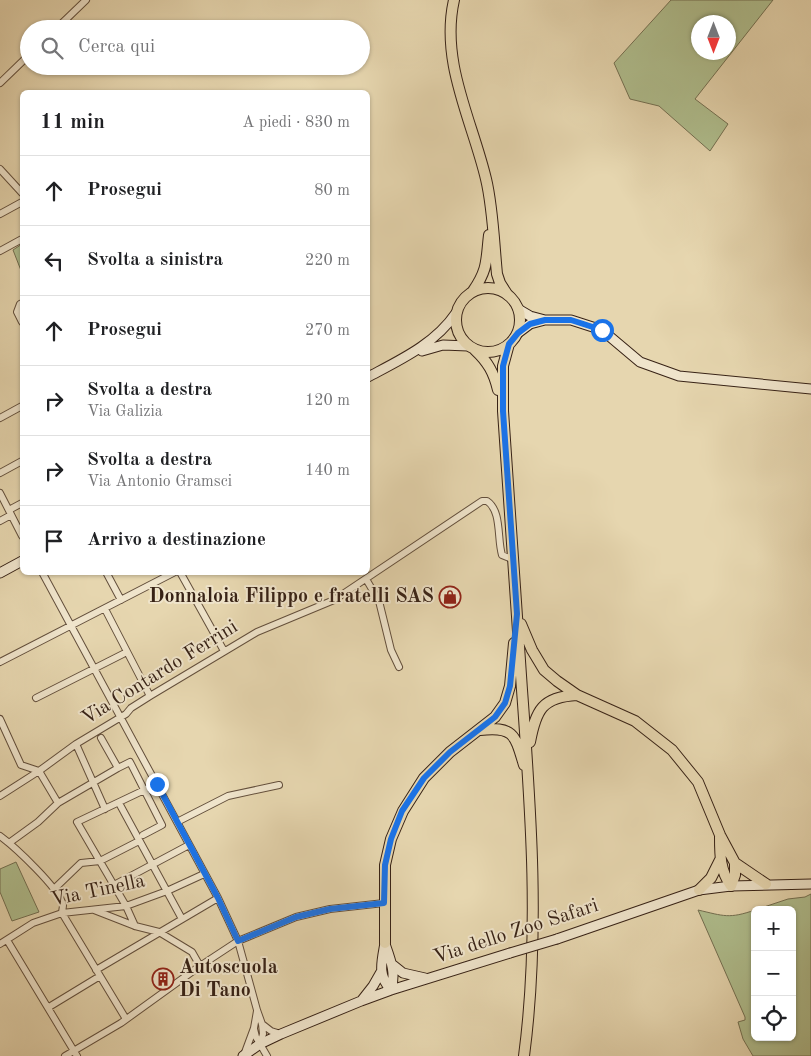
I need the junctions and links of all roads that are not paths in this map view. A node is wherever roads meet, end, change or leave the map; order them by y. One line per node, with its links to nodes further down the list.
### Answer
1 (86, 0): 3 (street)
2 (454, 0): 9 (main road)
3 (65, 20)
4 (20, 64): 5 (street)
5 (0, 83)
6 (0, 169): 7 (street)
7 (20, 190)
8 (20, 203): 10 (street)
9 (491, 212): 13 (main road); 14 (main road)
10 (0, 214)
11 (20, 240): 12 (street)
12 (0, 252)
13 (473, 291): 14 (main road); 17 (main road)
14 (507, 294): 16 (main road)
15 (20, 304): 18 (street)
16 (518, 309): 19 (street); 20 (main road)
17 (456, 313): 22 (main road); 23 (street)
18 (20, 318)
19 (545, 320): 20 (street); 25 (street)
20 (518, 333): 21 (main road)
21 (509, 344): 22 (main road); 27 (main road)
22 (472, 348): 23 (street); 27 (main road)
23 (403, 358): 24 (street)
24 (370, 376)
25 (811, 389)
26 (20, 407): 28 (street)
27 (503, 411): 36 (main road)
28 (0, 418)
29 (20, 462): 30 (street)
30 (0, 473)
31 (0, 493): 33 (street)
32 (20, 504): 33 (street)
33 (10, 512): 34 (street); 35 (street)
34 (0, 521)
35 (20, 532)
36 (512, 559): 43 (street, Via Contardo Ferrini); 46 (main road)
37 (20, 561): 38 (street)
38 (0, 573)
39 (44, 575): 47 (street)
40 (108, 575): 44 (street)
41 (169, 575): 44 (street)
42 (182, 575): 48 (street)
43 (366, 579): 48 (street, Via Contardo Ferrini); 51 (street)
44 (122, 600): 45 (street)
45 (105, 609): 47 (street); 54 (street)
46 (517, 614): 53 (main road); 58 (main road); 61 (main road)
47 (72, 626): 50 (street); 52 (street)
48 (224, 651): 54 (street, Via Contardo Ferrini)
49 (123, 654): 52 (street)
50 (0, 662)
51 (399, 667)
52 (95, 668): 55 (street); 56 (street)
53 (577, 695): 61 (main road); 74 (main road)
54 (150, 696): 56 (street, Via Contardo Ferrini)
55 (36, 698)
56 (121, 717): 60 (street, Via Contardo Ferrini); 66 (street)
57 (0, 720): 63 (street)
58 (480, 730): 64 (main road); 92 (main road)
59 (101, 738): 62 (street)
60 (76, 744): 63 (street, Via Contardo Ferrini); 65 (street)
61 (527, 756): 64 (main road)
62 (118, 768): 65 (street); 68 (street)
63 (40, 771): 69 (street, Via Contardo Ferrini); 71 (street)
64 (529, 781): 121 (main road)
65 (93, 782): 71 (street); 72 (street)
66 (157, 784): 68 (street); 73 (street)
67 (279, 785): 73 (street)
68 (144, 790): 70 (street); 76 (street)
69 (0, 796)
70 (119, 802): 72 (street); 76 (street)
71 (58, 803): 77 (street)
72 (105, 809): 80 (street)
73 (177, 822): 78 (street)
74 (720, 835): 79 (main road); 81 (main road)
75 (0, 836): 77 (street)
76 (141, 838): 80 (street); 82 (street)
77 (9, 843): 88 (street)
78 (189, 845): 82 (street); 83 (street)
79 (720, 860): 87 (main road); 89 (main road)
80 (100, 861): 86 (street); 88 (street)
81 (735, 863): 84 (main road); 87 (main road)
82 (152, 864): 86 (street); 90 (street)
83 (204, 874): 90 (street, Via Tinella); 91 (street)
84 (766, 884): 85 (street, Via dello Zoo Safari); 87 (street, Via dello Zoo Safari)
85 (811, 884)
86 (114, 885): 93 (street)
87 (730, 886): 89 (street, Via dello Zoo Safari)
88 (54, 889): 95 (street)
89 (699, 890): 107 (street, Via dello Zoo Safari, bridge)
90 (167, 891): 93 (street, Via Tinella); 96 (street)
91 (218, 898): 96 (street); 100 (street)
92 (384, 903): 100 (street); 101 (main road)
93 (126, 906): 94 (street, Via Tinella); 97 (street)
94 (92, 909): 95 (street, Via Tinella); 97 (street)
95 (62, 913): 99 (street, Via Tinella); 106 (street)
96 (182, 919): 98 (street)
97 (135, 926): 98 (street)
98 (159, 932): 103 (street); 106 (street)
99 (7, 940): 102 (street, Via Tinella); 110 (street)
100 (238, 941): 103 (street); 111 (street)
101 (384, 943): 104 (street); 105 (street)
102 (0, 944)
103 (200, 966): 112 (street)
104 (393, 966): 107 (street); 108 (street)
105 (381, 972): 108 (street); 109 (street)
106 (98, 973): 110 (street); 112 (street)
107 (428, 979): 108 (street, Via dello Zoo Safari)
108 (391, 990): 109 (street, Via dello Zoo Safari)
109 (361, 1000): 115 (street, Via dello Zoo Safari)
110 (48, 1008): 117 (street)
111 (257, 1010): 113 (street); 114 (street)
112 (126, 1019): 117 (street)
113 (262, 1024): 115 (street); 116 (street)
114 (254, 1028): 116 (street); 118 (street)
115 (281, 1034): 116 (street, Via dello Zoo Safari)
116 (260, 1044): 118 (street, Via dello Zoo Safari); 120 (street)
117 (76, 1054): 119 (street)
118 (243, 1055)
119 (65, 1056)
120 (267, 1056)
121 (524, 1056)

